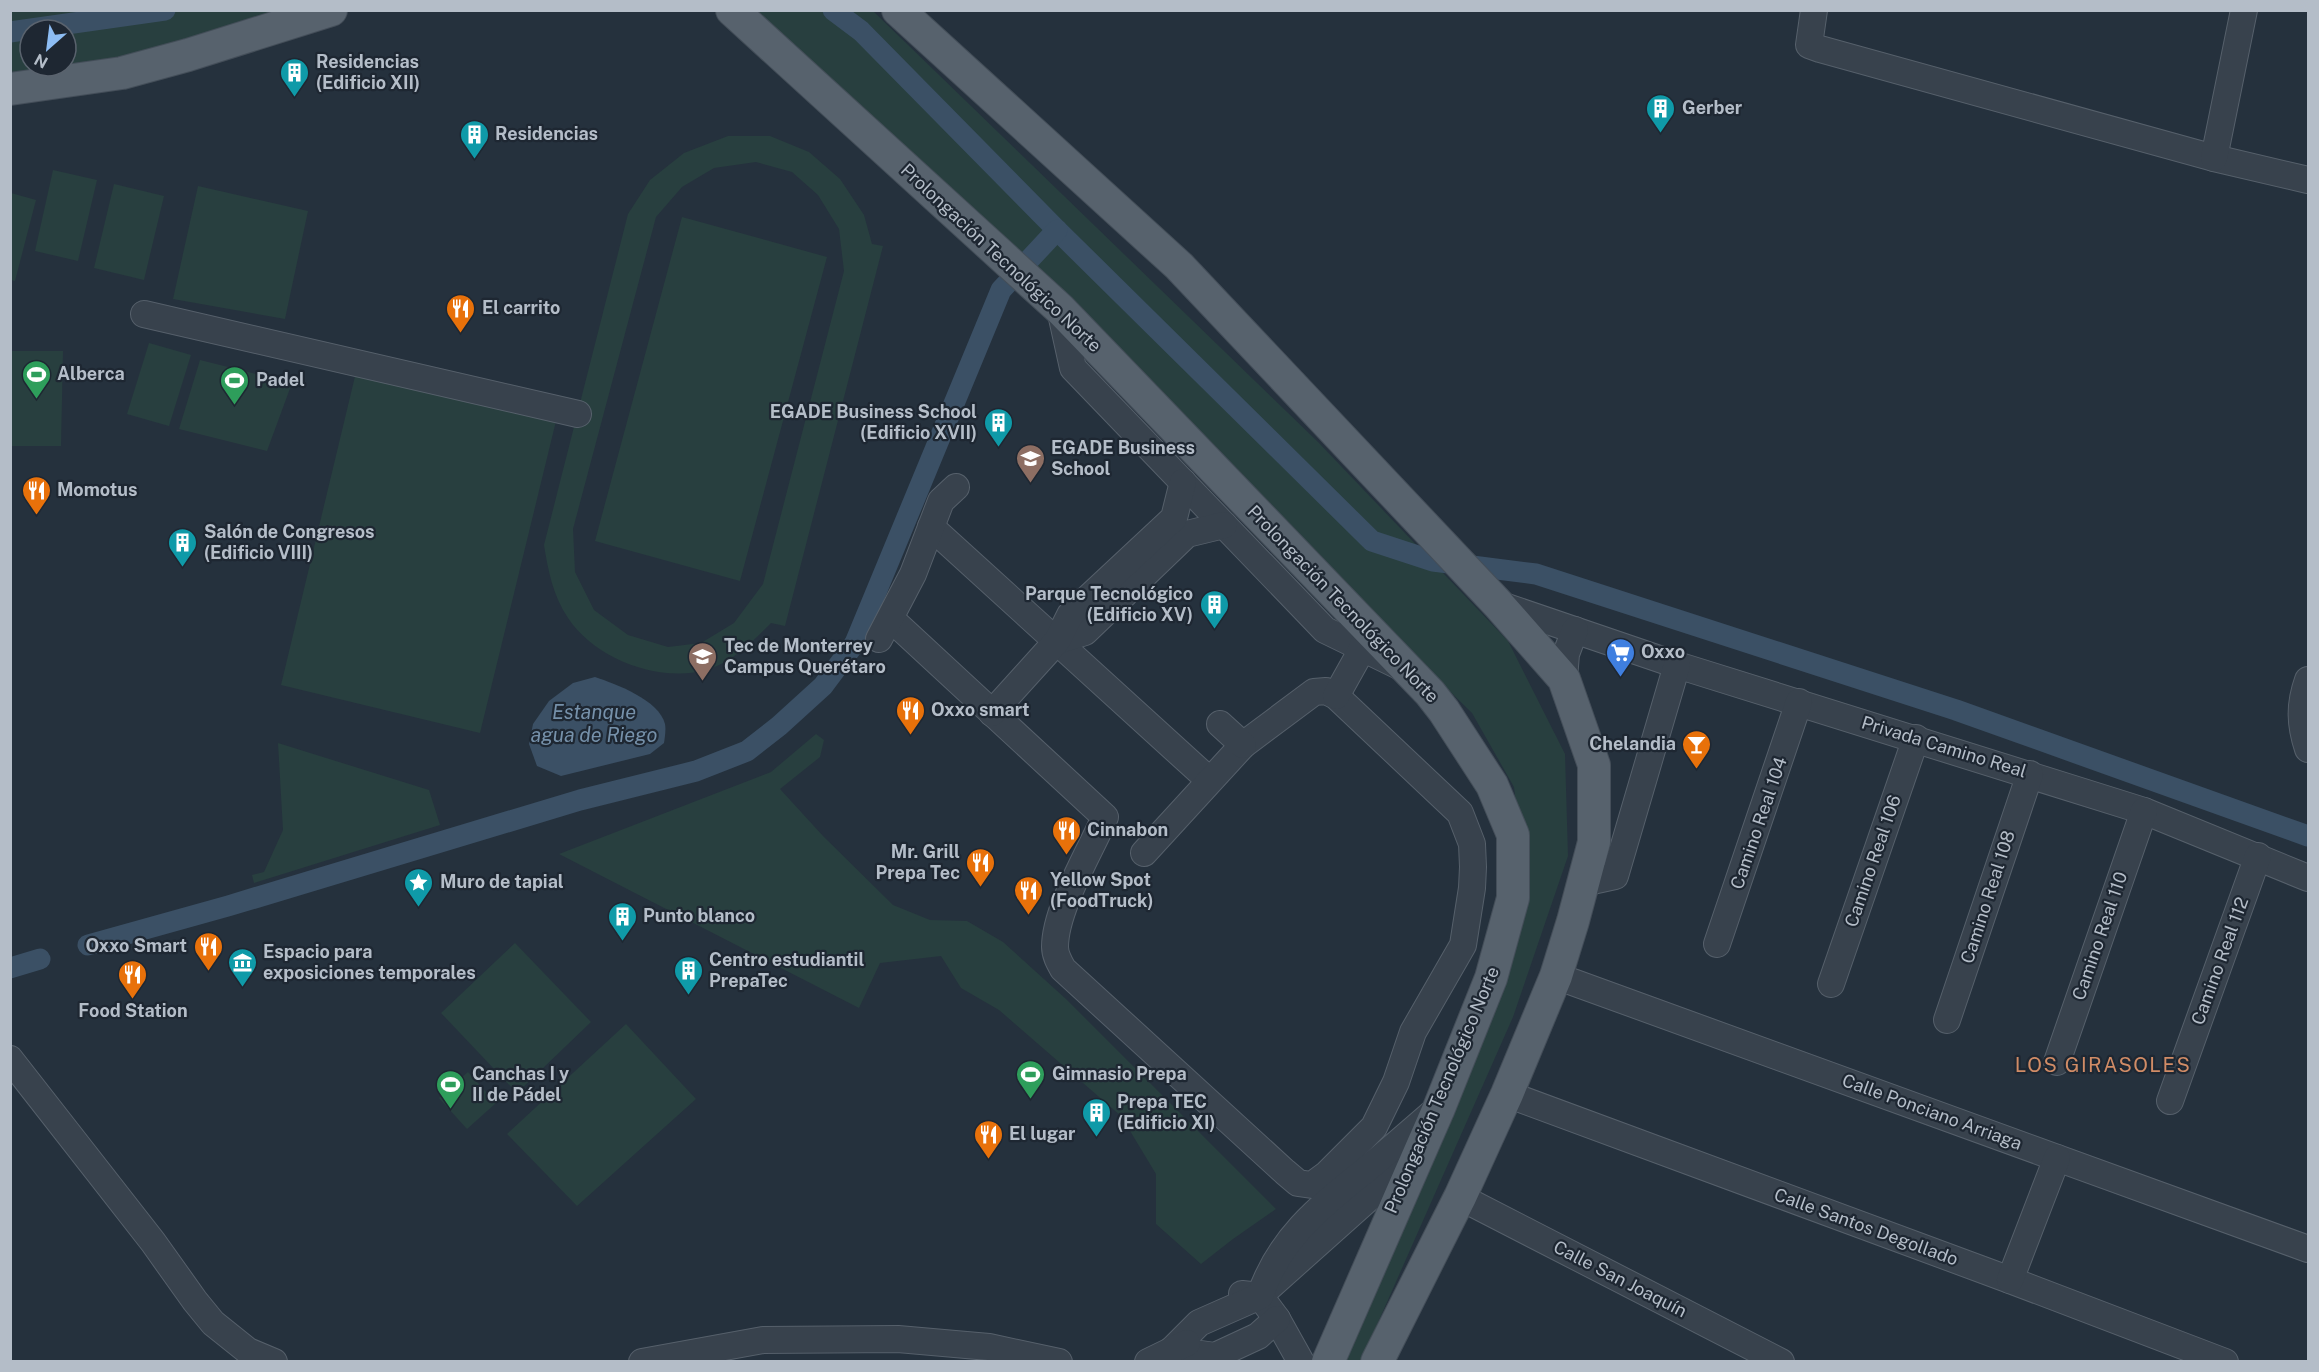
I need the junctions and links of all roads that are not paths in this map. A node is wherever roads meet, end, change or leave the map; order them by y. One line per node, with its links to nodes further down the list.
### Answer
1 (331, 10): 6 (main road)
2 (732, 10): 9 (main road, Prolongación Tecnológico Norte)
3 (897, 10): 16 (main road)
4 (1814, 10): 7 (street)
5 (2244, 10): 7 (street)
6 (10, 89)
7 (2214, 158): 8 (street)
8 (2308, 180)
9 (1060, 309): 12 (street); 18 (main road, Prolongación Tecnológico Norte)
10 (144, 314): 11 (street)
11 (578, 414)
12 (1183, 482): 14 (street); 19 (street)
13 (956, 487): 15 (street)
14 (1224, 525): 18 (street); 19 (street)
15 (931, 527): 19 (street); 25 (street)
16 (1488, 595): 17 (street, Privada Camino Real); 21 (main road)
17 (1575, 630): 20 (street, Privada Camino Real); 21 (street)
18 (1365, 639): 23 (street); 45 (main road, Prolongación Tecnológico Norte)
19 (1057, 641): 25 (street); 31 (street)
20 (1677, 665): 24 (street, Privada Camino Real); 36 (street)
21 (1564, 679): 36 (main road)
22 (2308, 680): 29 (street)
23 (1336, 696): 25 (street); 28 (street)
24 (1799, 702): 27 (street, Privada Camino Real); 37 (street, Camino Real 104)
25 (992, 713)
26 (1220, 724): 28 (street)
27 (1916, 738): 30 (street, Privada Camino Real); 39 (street, Camino Real 106)
28 (1243, 745): 31 (street)
29 (2308, 749)
30 (2030, 774): 32 (street, Privada Camino Real); 40 (street, Camino Real 108)
31 (1209, 780): 33 (street)
32 (2144, 811): 34 (street, Privada Camino Real); 42 (street, Camino Real 110)
33 (1144, 853)
34 (2258, 856): 35 (street, Privada Camino Real); 44 (street, Camino Real 112)
35 (2308, 878)
36 (1583, 883): 38 (main road)
37 (1717, 944)
38 (1556, 976): 43 (main road); 47 (street, Calle Ponciano Arriaga)
39 (1831, 984)
40 (1947, 1020)
41 (10, 1059): 54 (street)
42 (2057, 1062)
43 (1507, 1094): 48 (main road); 50 (street, Calle Santos Degollado)
44 (2170, 1101)
45 (1439, 1108): 46 (main road, Prolongación Tecnológico Norte); 51 (street)
46 (1418, 1155): 51 (street); 59 (main road, Prolongación Tecnológico Norte)
47 (2057, 1158): 49 (street, Calle Ponciano Arriaga); 50 (street)
48 (1460, 1197): 60 (main road); 61 (street, Calle San Joaquín)
49 (2308, 1249)
50 (2010, 1280): 62 (street, Calle Santos Degollado)
51 (1260, 1296): 52 (street); 53 (street)
52 (1277, 1319): 53 (street); 58 (street)
53 (1172, 1350): 57 (street)
54 (274, 1362)
55 (642, 1362): 56 (street)
56 (1059, 1362)
57 (1149, 1362)
58 (1301, 1362)
59 (1328, 1362)
60 (1377, 1362)
61 (1780, 1362)
62 (2225, 1362)

